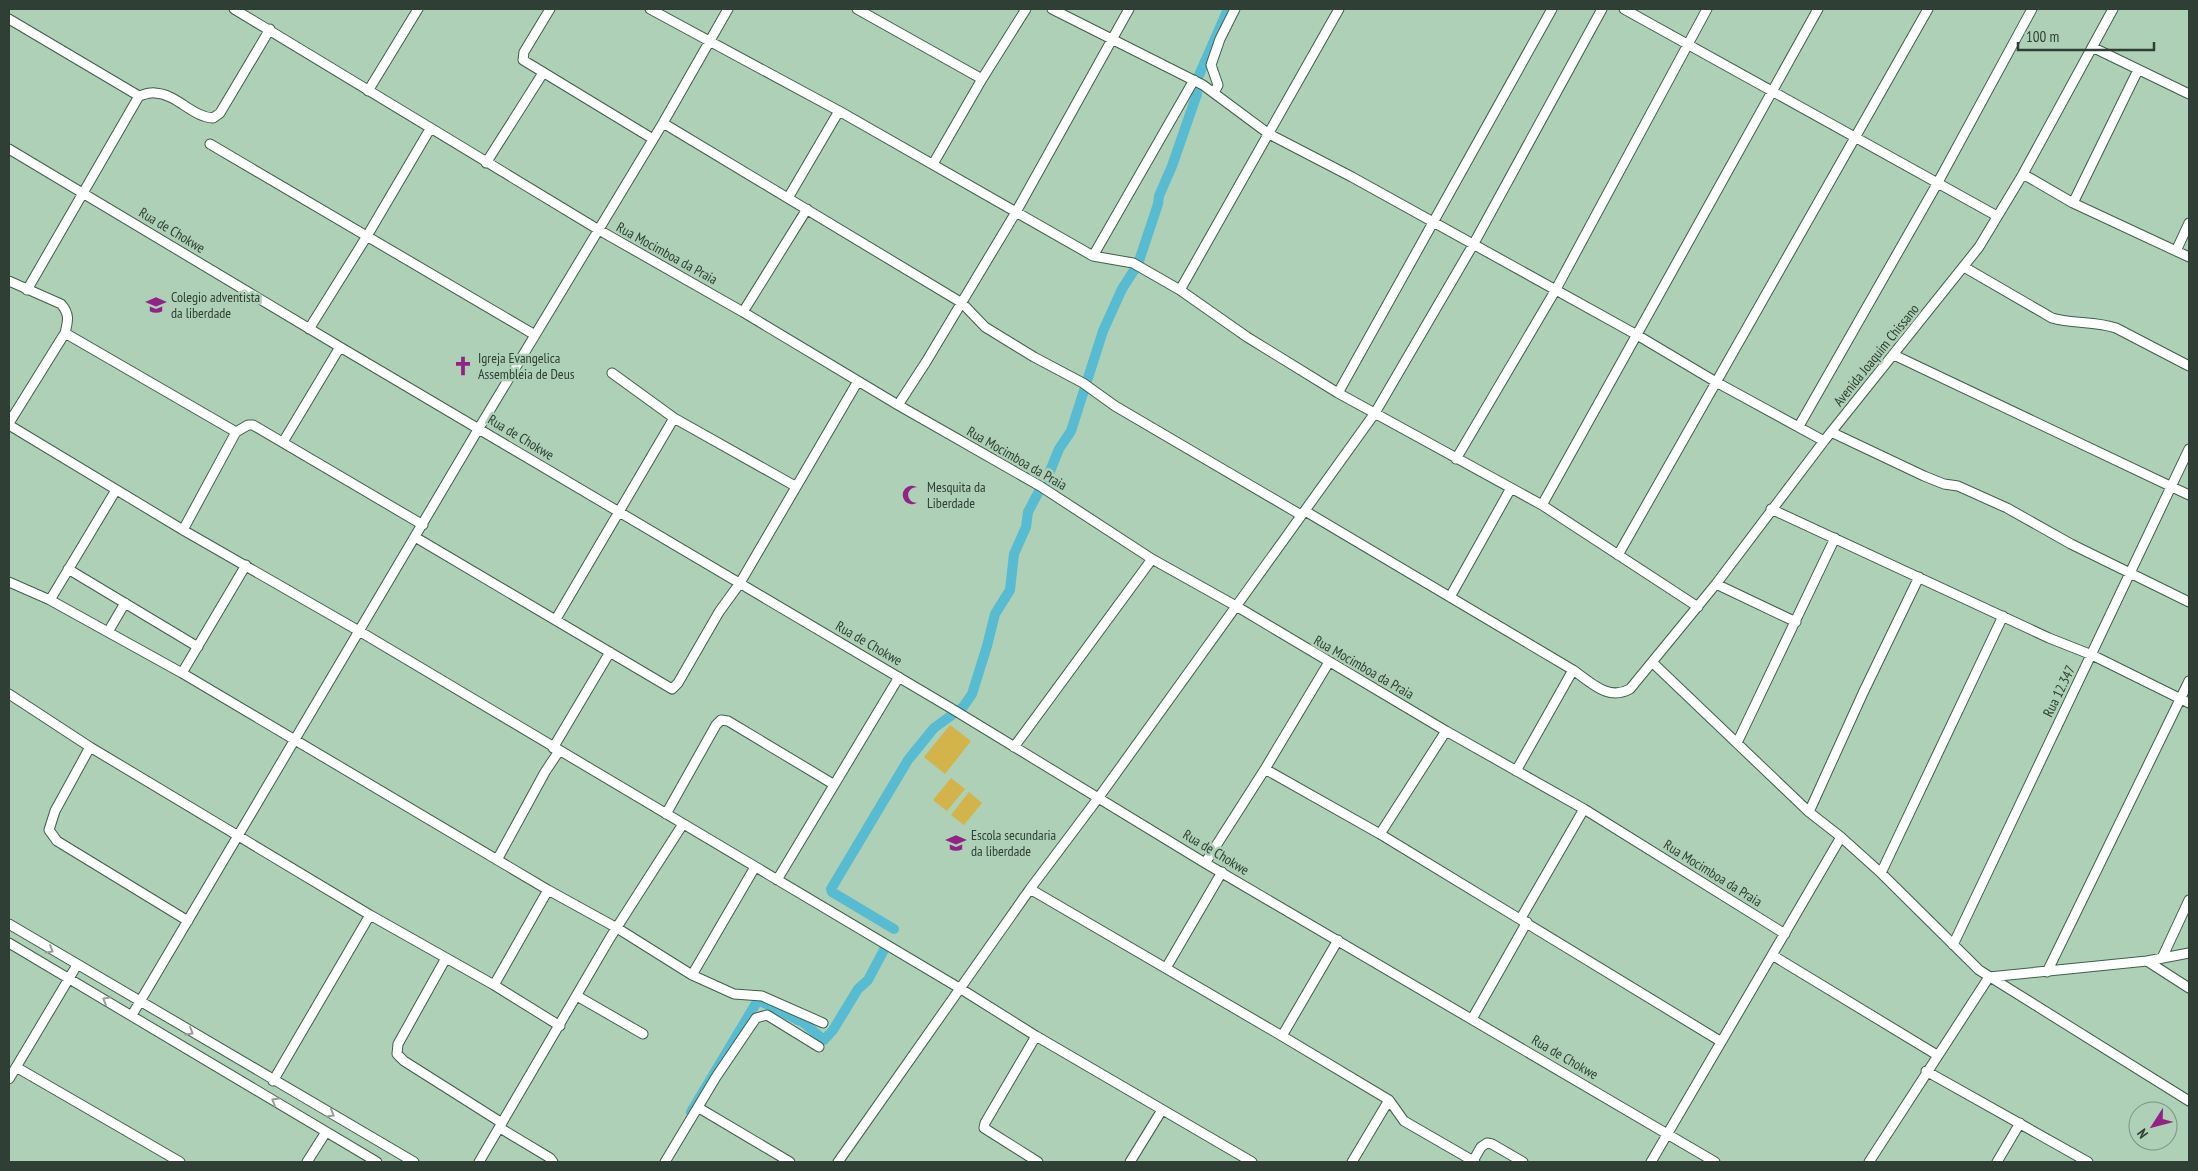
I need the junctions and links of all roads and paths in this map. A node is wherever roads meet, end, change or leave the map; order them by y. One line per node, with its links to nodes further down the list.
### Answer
1 (234, 9): 21 (street, Rua Mocimboa da Praia)
2 (418, 9): 30 (street)
3 (550, 9): 27 (street)
4 (650, 9): 23 (street)
5 (728, 9): 23 (street)
6 (857, 9): 28 (street)
7 (1026, 9): 28 (street)
8 (1052, 9): 22 (street)
9 (1129, 9): 22 (street)
10 (1235, 9): 32 (street)
11 (1339, 9): 38 (street)
12 (1552, 9): 53 (street)
13 (1602, 9): 57 (street)
14 (1624, 9): 24 (street)
15 (1707, 9): 24 (street)
16 (1818, 9): 31 (street)
17 (1928, 9): 39 (street)
18 (2032, 9): 46 (street)
19 (2112, 9): 25 (street, Avenida Joaquim Chissano)
20 (9, 19): 34 (street)
21 (270, 29): 30 (street, Rua Mocimboa da Praia); 34 (street)
22 (1113, 40): 29 (street); 51 (street)
23 (710, 41): 35 (street); 36 (street)
24 (1687, 44): 31 (street); 65 (street)
25 (2092, 47): 26 (street); 45 (street, Avenida Joaquim Chissano)
26 (2138, 70): 33 (street); 49 (street)
27 (543, 72): 40 (street); 43 (street)
28 (982, 79): 44 (street)
29 (1194, 80): 32 (street); 59 (street)
30 (368, 91): 37 (street, Rua Mocimboa da Praia)
31 (1771, 92): 39 (street); 71 (street)
32 (1214, 93): 38 (street)
33 (2189, 94)
34 (138, 96): 47 (street)
35 (839, 111): 44 (street); 48 (street)
36 (663, 123): 40 (street); 48 (street)
37 (430, 128): 43 (street, Rua Mocimboa da Praia); 56 (street)
38 (1269, 134): 53 (street); 64 (street)
39 (1855, 137): 46 (street); 77 (street)
40 (652, 138): 55 (street)
41 (210, 144): 56 (street)
42 (9, 149): 47 (street, Rua de Chokwe)
43 (486, 163): 55 (street, Rua Mocimboa da Praia)
44 (933, 164): 51 (street)
45 (2023, 174): 49 (street); 52 (street, Avenida Joaquim Chissano)
46 (1936, 184): 52 (street); 83 (street)
47 (82, 192): 63 (street); 68 (street, Rua de Chokwe)
48 (788, 198): 50 (street)
49 (2073, 203): 58 (street)
50 (807, 210): 66 (street); 67 (street)
51 (1016, 212): 59 (street); 66 (street)
52 (1997, 216): 61 (street, Avenida Joaquim Chissano)
53 (1432, 223): 57 (street); 78 (street)
54 (2189, 223): 58 (street)
55 (599, 230): 67 (street, Rua Mocimboa da Praia); 70 (street)
56 (367, 236): 68 (street); 70 (street)
57 (1473, 244): 65 (street); 80 (street)
58 (2176, 251): 60 (street)
59 (1093, 256): 64 (street)
60 (2189, 257)
61 (1964, 267): 73 (street, Avenida Joaquim Chissano); 74 (street)
62 (9, 281): 63 (street)
63 (27, 290): 69 (street)
64 (1180, 290): 78 (street)
65 (1555, 291): 71 (street); 90 (street)
66 (962, 302): 79 (street); 99 (street)
67 (743, 312): 76 (street, Rua Mocimboa da Praia)
68 (309, 329): 72 (street, Rua de Chokwe)
69 (65, 333): 82 (street); 85 (street)
70 (535, 335): 84 (street)
71 (1637, 335): 77 (street); 96 (street)
72 (340, 347): 84 (street, Rua de Chokwe); 88 (street)
73 (1894, 356): 86 (street, Avenida Joaquim Chissano); 92 (street)
74 (2189, 366)
75 (612, 373): 81 (street)
76 (858, 381): 79 (street, Rua Mocimboa da Praia); 91 (street)
77 (1716, 382): 83 (street); 104 (street)
78 (1338, 393): 80 (street)
79 (898, 405): 105 (street, Rua Mocimboa da Praia)
80 (1376, 413): 90 (street); 99 (street)
81 (674, 418): 91 (street); 98 (street)
82 (9, 424): 94 (street)
83 (1799, 426): 87 (street)
84 (479, 428): 98 (street, Rua de Chokwe); 100 (street)
85 (236, 432): 88 (street); 101 (street)
86 (1832, 432): 87 (street, Avenida Joaquim Chissano); 108 (street)
87 (1824, 440): 97 (street, Avenida Joaquim Chissano)
88 (283, 442): 100 (street)
89 (2189, 449): 92 (street, Rua 12.347)
90 (1456, 459): 93 (street)
91 (796, 486): 111 (street)
92 (2172, 486): 95 (street); 108 (street, Rua 12.347)
93 (1511, 488): 96 (street); 113 (street)
94 (116, 490): 101 (street); 107 (street)
95 (2189, 495)
96 (1542, 505): 104 (street)
97 (1771, 509): 103 (street); 112 (street, Avenida Joaquim Chissano)
98 (618, 512): 111 (street, Rua de Chokwe); 120 (street)
99 (1303, 513): 113 (street); 117 (street)
100 (423, 525): 102 (street)
101 (183, 530): 106 (street)
102 (415, 537): 120 (street); 123 (street)
103 (1835, 538): 109 (street); 121 (street)
104 (1618, 555): 118 (street)
105 (1152, 559): 117 (street, Rua Mocimboa da Praia); 139 (street)
106 (246, 565): 123 (street); 124 (street)
107 (68, 569): 114 (street); 116 (street)
108 (2130, 574): 115 (street); 126 (street, Rua 12.347)
109 (1919, 577): 119 (street); 146 (street)
110 (9, 582): 114 (street)
111 (740, 583): 125 (street); 131 (street, Rua de Chokwe)
112 (1716, 584): 118 (street, Avenida Joaquim Chissano); 121 (street)
113 (1450, 597): 129 (street)
114 (50, 600): 122 (street)
115 (2189, 602)
116 (125, 603): 122 (street); 124 (street)
117 (1236, 606): 127 (street, Rua Mocimboa da Praia); 144 (street)
118 (1698, 607): 128 (street, Avenida Joaquim Chissano)
119 (2003, 616): 126 (street); 156 (street)
120 (556, 619): 125 (street)
121 (1796, 622): 137 (street)
122 (108, 632): 130 (street)
123 (359, 632): 136 (street); 140 (street)
124 (198, 647): 130 (street)
125 (610, 652): 140 (street)
126 (2092, 655): 134 (street); 169 (street, Rua 12.347)
127 (1329, 662): 135 (street, Rua Mocimboa da Praia); 141 (street)
128 (1653, 663): 129 (street, Avenida Joaquim Chissano); 137 (street)
129 (1574, 670): 142 (street)
130 (182, 673): 136 (street)
131 (899, 677): 139 (street, Rua de Chokwe); 143 (street)
132 (2189, 681): 134 (street)
133 (9, 695): 138 (street)
134 (2185, 701): 177 (street)
135 (1446, 731): 142 (street, Rua Mocimboa da Praia); 149 (street)
136 (296, 739): 150 (street); 152 (street)
137 (1737, 743): 146 (street)
138 (90, 747): 150 (street); 162 (street)
139 (1014, 747): 144 (street, Rua de Chokwe)
140 (556, 750): 147 (street); 152 (street)
141 (1265, 768): 149 (street); 153 (street)
142 (1516, 771): 145 (street, Rua Mocimboa da Praia)
143 (833, 784): 147 (street); 157 (street)
144 (1099, 797): 153 (street, Rua de Chokwe); 158 (street)
145 (1584, 809): 163 (street); 166 (street, Rua Mocimboa da Praia)
146 (1809, 812): 151 (street)
147 (666, 814): 148 (street)
148 (683, 824): 154 (street); 165 (street)
149 (1380, 834): 163 (street)
150 (239, 835): 161 (street); 162 (street)
151 (1841, 837): 156 (street); 166 (street)
152 (497, 860): 159 (street)
153 (1205, 863): 155 (street, Rua de Chokwe)
154 (754, 867): 157 (street); 178 (street)
155 (1222, 872): 167 (street, Rua de Chokwe); 176 (street)
156 (1881, 873): 169 (street)
157 (777, 880): 183 (street)
158 (1030, 889): 176 (street); 183 (street)
159 (548, 890): 165 (street); 181 (street)
160 (2189, 900): 173 (street)
161 (370, 915): 172 (street); 199 (street)
162 (188, 920): 185 (street)
163 (1524, 920): 187 (street); 193 (street)
164 (9, 924): 175 (street, one-way to 175)
165 (617, 928): 178 (street); 184 (street)
166 (1785, 934): 171 (street)
167 (1338, 940): 187 (street, Rua de Chokwe); 192 (street)
168 (9, 943): 180 (street)
169 (1953, 944): 179 (street)
170 (2189, 953): 173 (street)
171 (1772, 955): 193 (street); 195 (street)
172 (446, 958): 181 (street); 205 (street)
173 (2162, 958): 174 (street)
174 (2147, 961): 177 (street); 182 (street)
175 (77, 965): 180 (street); 185 (street)
176 (1166, 968): 192 (street)
177 (2047, 972): 179 (street)
178 (692, 974): 188 (street)
179 (1989, 977): 195 (street); 201 (street)
180 (70, 978): 186 (street, one-way to 180); 196 (street)
181 (494, 985): 189 (street)
182 (2189, 988)
183 (961, 989): 191 (street); 216 (street)
184 (577, 996): 189 (street); 190 (street)
185 (139, 1002): 186 (street); 199 (street, one-way to 199)
186 (132, 1015): 206 (street, one-way to 186)
187 (1472, 1018): 207 (street, Rua de Chokwe)
188 (822, 1023)
189 (560, 1026): 205 (street)
190 (643, 1034)
191 (1036, 1036): 203 (street); 217 (street)
192 (1282, 1036): 200 (street)
193 (1720, 1041): 207 (street)
194 (819, 1047): 202 (street)
195 (1937, 1054): 197 (street)
196 (16, 1067): 198 (street); 208 (street)
197 (1926, 1071): 204 (street); 225 (street)
198 (9, 1079)
199 (273, 1081): 211 (street, one-way to 211)
200 (1389, 1100): 220 (street); 221 (street)
201 (2189, 1101)
202 (699, 1108): 214 (street); 215 (street)
203 (1162, 1110): 218 (street); 219 (street)
204 (2020, 1123): 226 (street); 227 (street)
205 (501, 1126): 212 (street); 213 (street)
206 (326, 1132): 209 (street); 210 (street)
207 (1669, 1134): 223 (street); 224 (street, Rua de Chokwe)
208 (180, 1162)
209 (306, 1162)
210 (377, 1162)
211 (414, 1162)
212 (479, 1162)
213 (553, 1162)
214 (665, 1162)
215 (790, 1162)
216 (838, 1162)
217 (1035, 1162)
218 (1130, 1162)
219 (1252, 1162)
220 (1352, 1162)
221 (1474, 1162): 222 (street)
222 (1523, 1162)
223 (1651, 1162)
224 (1715, 1162)
225 (1869, 1162)
226 (1997, 1162)
227 (2088, 1162)

